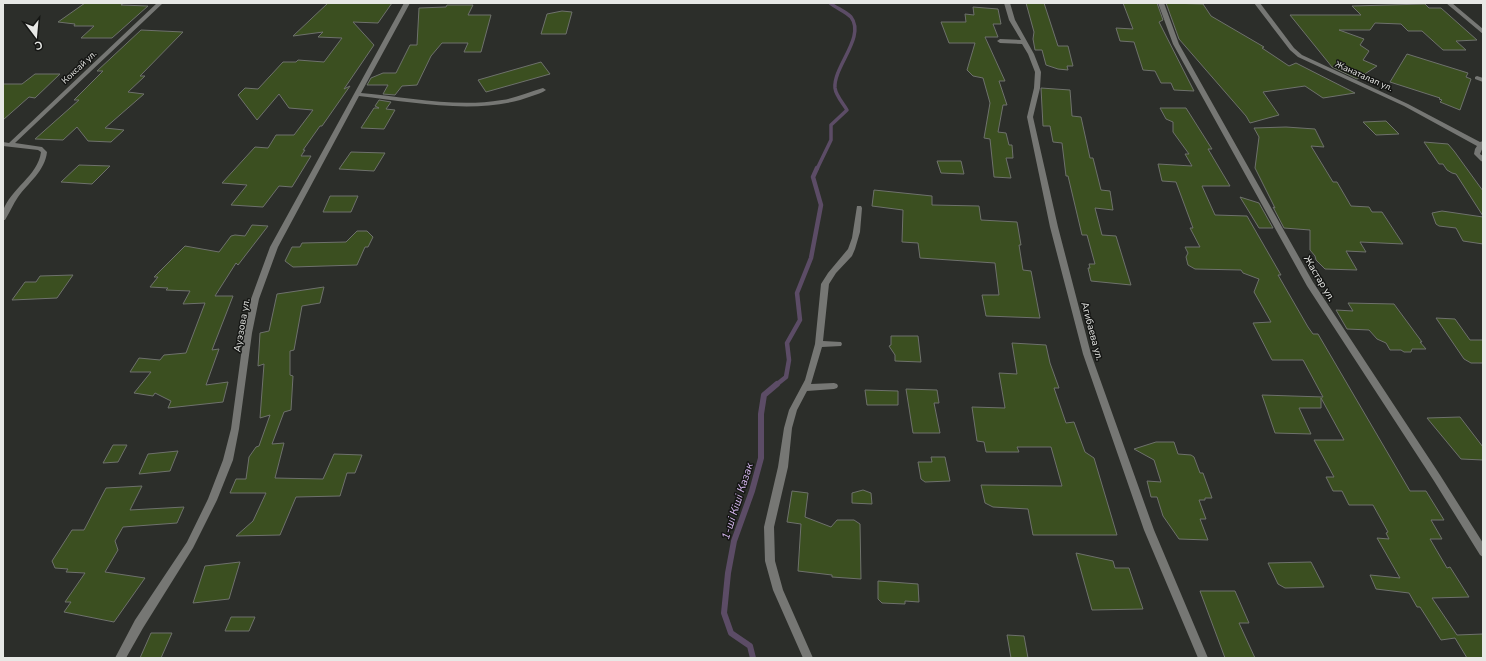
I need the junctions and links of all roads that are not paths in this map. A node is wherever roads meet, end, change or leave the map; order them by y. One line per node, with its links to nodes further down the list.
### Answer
1 (160, 3): 13 (street, Коксай ул.)
2 (407, 3): 11 (street, Ауэзова ул.)
3 (1007, 3): 9 (street, Агибаева ул.)
4 (1161, 3): 22 (street, Жастар ул.)
5 (1257, 3): 14 (street, Жанаталап ул.)
6 (1449, 3): 7 (street)
7 (1483, 32)
8 (1000, 41): 9 (street)
9 (1023, 42): 25 (street, Агибаева ул.)
10 (543, 90): 11 (street)
11 (358, 94): 23 (street, Ауэзова ул.)
12 (3, 144): 13 (street)
13 (11, 144): 17 (street)
14 (1482, 144): 15 (street)
15 (1483, 160)
16 (858, 208): 18 (street)
17 (3, 218)
18 (819, 344): 19 (street); 21 (street)
19 (838, 344)
20 (834, 386): 21 (street)
21 (804, 388): 24 (street)
22 (1483, 552)
23 (120, 658)
24 (808, 658)
25 (1203, 658)

